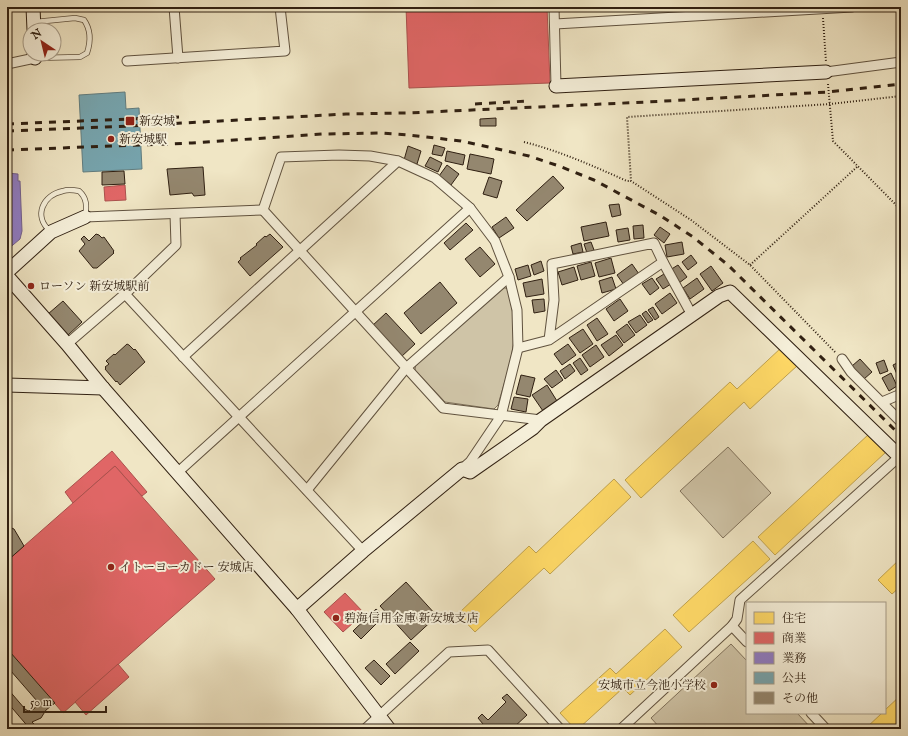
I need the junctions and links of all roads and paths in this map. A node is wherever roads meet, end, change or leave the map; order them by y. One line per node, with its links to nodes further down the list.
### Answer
1 (33, 7): 7 (street)
2 (174, 7): 11 (street)
3 (280, 7): 11 (street)
4 (554, 7): 9 (street)
5 (852, 7): 6 (street)
6 (822, 8): 9 (street); 16 (path)
7 (34, 22)
8 (54, 22): 10 (lane)
9 (555, 24): 17 (street)
10 (62, 57)
11 (178, 58): 13 (street)
12 (22, 60): 15 (street)
13 (127, 61)
14 (901, 62): 16 (street)
15 (7, 64)
16 (826, 72): 17 (street); 19 (path)
17 (556, 86)
18 (901, 96): 19 (path)
19 (830, 104): 22 (path); 23 (path)
20 (524, 142): 23 (path)
21 (398, 161): 24 (street); 25 (street); 30 (street)
22 (858, 166): 26 (path); 32 (path)
23 (631, 181): 32 (path)
24 (470, 208): 35 (street); 37 (street)
25 (263, 210): 27 (street); 30 (street)
26 (901, 210)
27 (175, 214): 28 (street); 36 (street)
28 (85, 217): 29 (street); 29 (lane)
29 (51, 232): 33 (street)
30 (300, 250): 37 (street); 42 (street)
31 (663, 262): 38 (street); 39 (street); 39 (street)
32 (750, 264): 43 (path)
33 (7, 272)
34 (7, 276): 40 (street)
35 (510, 277): 41 (street); 44 (street)
36 (125, 294): 40 (street); 42 (street)
37 (356, 312): 44 (street); 50 (street)
38 (692, 315): 51 (street); 53 (street)
39 (549, 340): 41 (street)
40 (67, 344): 46 (street)
41 (518, 348): 49 (street)
42 (183, 357): 50 (street)
43 (842, 359): 48 (street)
44 (406, 368): 49 (street); 56 (street)
45 (7, 385): 46 (street)
46 (103, 388): 55 (street)
47 (901, 394): 48 (street)
48 (882, 402): 52 (street)
49 (500, 416): 51 (street); 54 (street)
50 (239, 417): 55 (street); 56 (street)
51 (541, 420): 54 (street)
52 (901, 422)
53 (900, 457): 59 (street)
54 (462, 469): 57 (street)
55 (177, 473): 58 (street)
56 (306, 490): 57 (street)
57 (363, 551): 58 (street)
58 (297, 609): 62 (street)
59 (732, 626): 60 (street); 66 (street)
60 (746, 641)
61 (812, 714): 67 (street)
62 (380, 716): 63 (street); 64 (street); 65 (street)
63 (365, 729)
64 (389, 729)
65 (560, 729)
66 (621, 729)
67 (826, 729)

